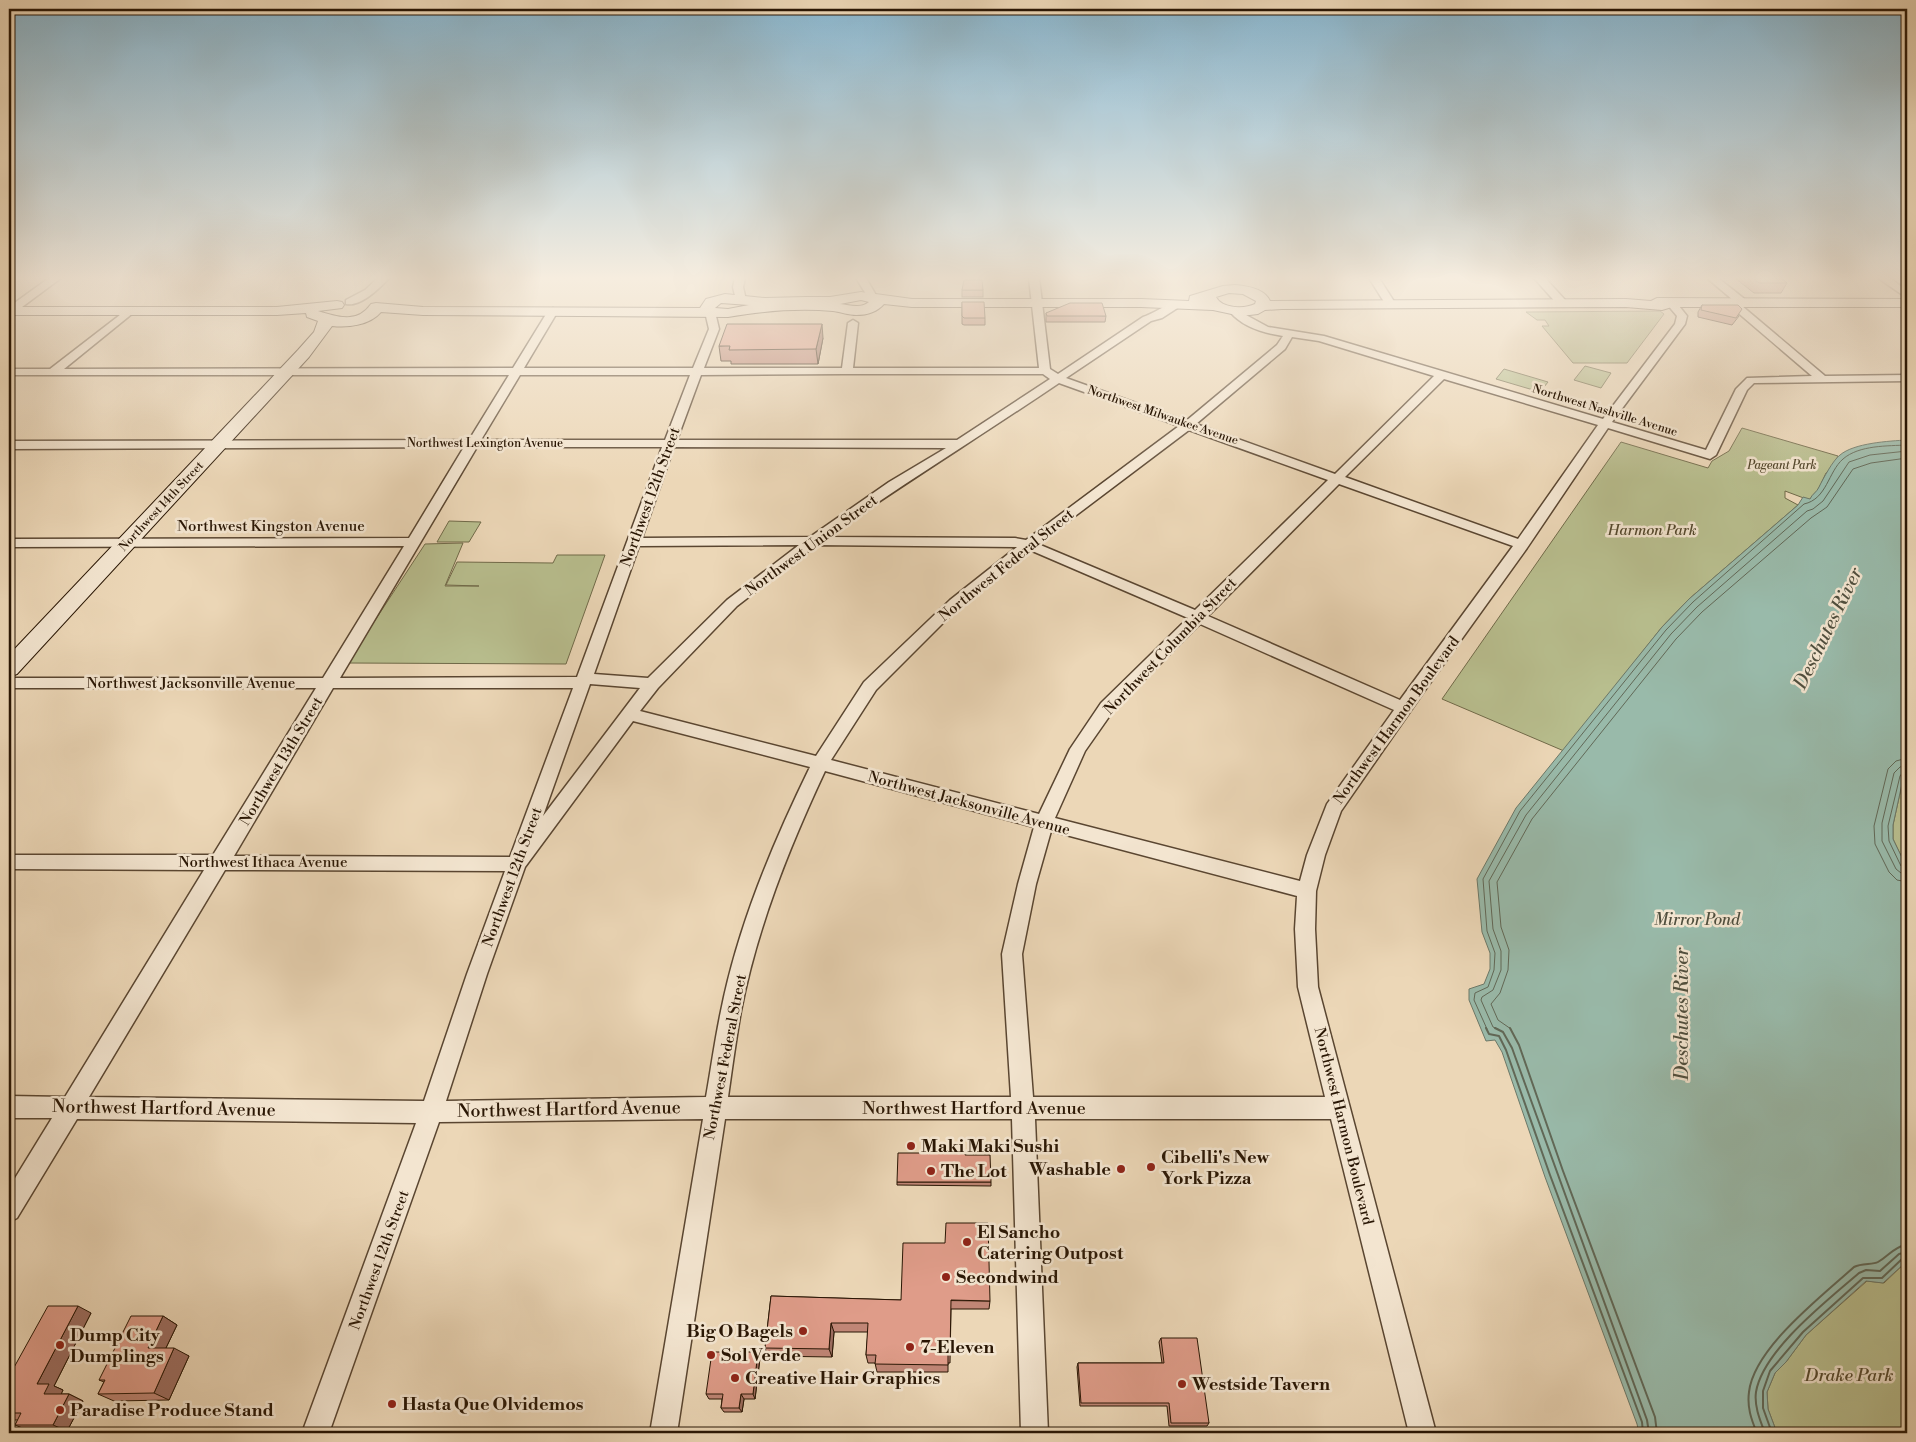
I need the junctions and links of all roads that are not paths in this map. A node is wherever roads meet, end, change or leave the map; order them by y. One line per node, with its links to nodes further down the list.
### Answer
1 (86, 345): 16 (street)
2 (311, 345): 12 (main road, Northwest 14th Street)
3 (533, 345): 13 (street, Northwest 13th Street)
4 (707, 345): 17 (street, Northwest 12th Street)
5 (850, 345): 18 (street)
6 (1042, 345): 14 (street)
7 (1108, 345): 21 (street, Northwest Union Street)
8 (1282, 345): 23 (street, Northwest Federal Street)
9 (1344, 345): 19 (street, Northwest Nashville Avenue)
10 (1664, 345): 24 (street, Northwest Harmon Boulevard)
11 (1785, 345): 22 (street)
12 (287, 371): 13 (street); 16 (street); 25 (main road, Northwest 14th Street)
13 (517, 371): 17 (street); 26 (street, Northwest 13th Street)
14 (1045, 371): 18 (street); 21 (street, Northwest Milwaukee Avenue)
15 (9, 372): 16 (street)
16 (53, 372)
17 (696, 372): 18 (street); 27 (street, Northwest 12th Street)
18 (847, 372)
19 (1441, 375): 24 (street, Northwest Nashville Avenue); 31 (street, Northwest Columbia Street)
20 (1907, 378): 22 (street)
21 (1059, 379): 23 (street, Northwest Milwaukee Avenue); 28 (street, Northwest Union Street)
22 (1822, 379): 30 (street)
23 (1189, 424): 31 (street, Northwest Milwaukee Avenue); 37 (street, Northwest Federal Street)
24 (1606, 425): 30 (street, Northwest Nashville Avenue); 38 (street, Northwest Harmon Boulevard)
25 (219, 443): 26 (street, Northwest Lexington Avenue); 29 (street, Northwest Lexington Avenue); 33 (main road, Northwest 14th Street)
26 (474, 443): 27 (street, Northwest Lexington Avenue); 34 (street, Northwest 13th Street)
27 (669, 444): 28 (street, Northwest Lexington Avenue); 35 (street, Northwest 12th Street)
28 (960, 444): 32 (street, Northwest Union Street)
29 (9, 445)
30 (1710, 455)
31 (1338, 478): 38 (street, Northwest Milwaukee Avenue); 39 (street, Northwest Columbia Street)
32 (813, 541): 35 (street); 37 (street); 44 (street, Northwest Union Street)
33 (127, 542): 34 (street, Northwest Kingston Avenue); 36 (street, Northwest Kingston Avenue); 40 (main road, Northwest 14th Street)
34 (414, 542): 43 (street, Northwest 13th Street)
35 (633, 542): 41 (street, Northwest 12th Street)
36 (9, 543)
37 (1028, 544): 39 (street); 47 (street, Northwest Federal Street)
38 (1522, 545): 45 (street, Northwest Harmon Boulevard)
39 (1196, 617): 45 (street); 48 (street, Northwest Columbia Street)
40 (9, 669)
41 (583, 681): 43 (street, Northwest Jacksonville Avenue); 44 (street, Northwest Jacksonville Avenue); 51 (street, Northwest 12th Street)
42 (9, 683): 43 (street, Northwest Jacksonville Avenue)
43 (328, 684): 50 (street, Northwest 13th Street)
44 (652, 684): 46 (street, Northwest Union Street)
45 (1403, 708): 52 (street, Northwest Harmon Boulevard)
46 (630, 714): 47 (street, Northwest Jacksonville Avenue); 51 (street, Northwest Union Street)
47 (820, 764): 48 (street, Northwest Jacksonville Avenue); 55 (street, Northwest Federal Street)
48 (1044, 823): 52 (street, Northwest Jacksonville Avenue); 56 (street, Northwest Columbia Street)
49 (9, 862): 50 (street, Northwest Ithaca Avenue)
50 (219, 862): 51 (street, Northwest Ithaca Avenue); 53 (street, Northwest 13th Street)
51 (517, 864): 58 (street, Northwest 12th Street)
52 (1307, 891): 57 (street, Northwest Harmon Boulevard)
53 (72, 1106): 54 (street, Northwest Hartford Avenue); 58 (street, Northwest Hartford Avenue); 59 (street, Northwest 13th Street)
54 (9, 1107)
55 (715, 1108): 56 (street, Northwest Hartford Avenue); 58 (street, Northwest Hartford Avenue); 61 (street, Northwest Federal Street)
56 (1023, 1108): 57 (street, Northwest Hartford Avenue); 62 (street, Northwest Columbia Street)
57 (1339, 1108): 63 (street, Northwest Harmon Boulevard)
58 (432, 1110): 60 (street, Northwest 12th Street)
59 (9, 1210)
60 (316, 1433)
61 (664, 1433)
62 (1035, 1433)
63 (1423, 1433)

